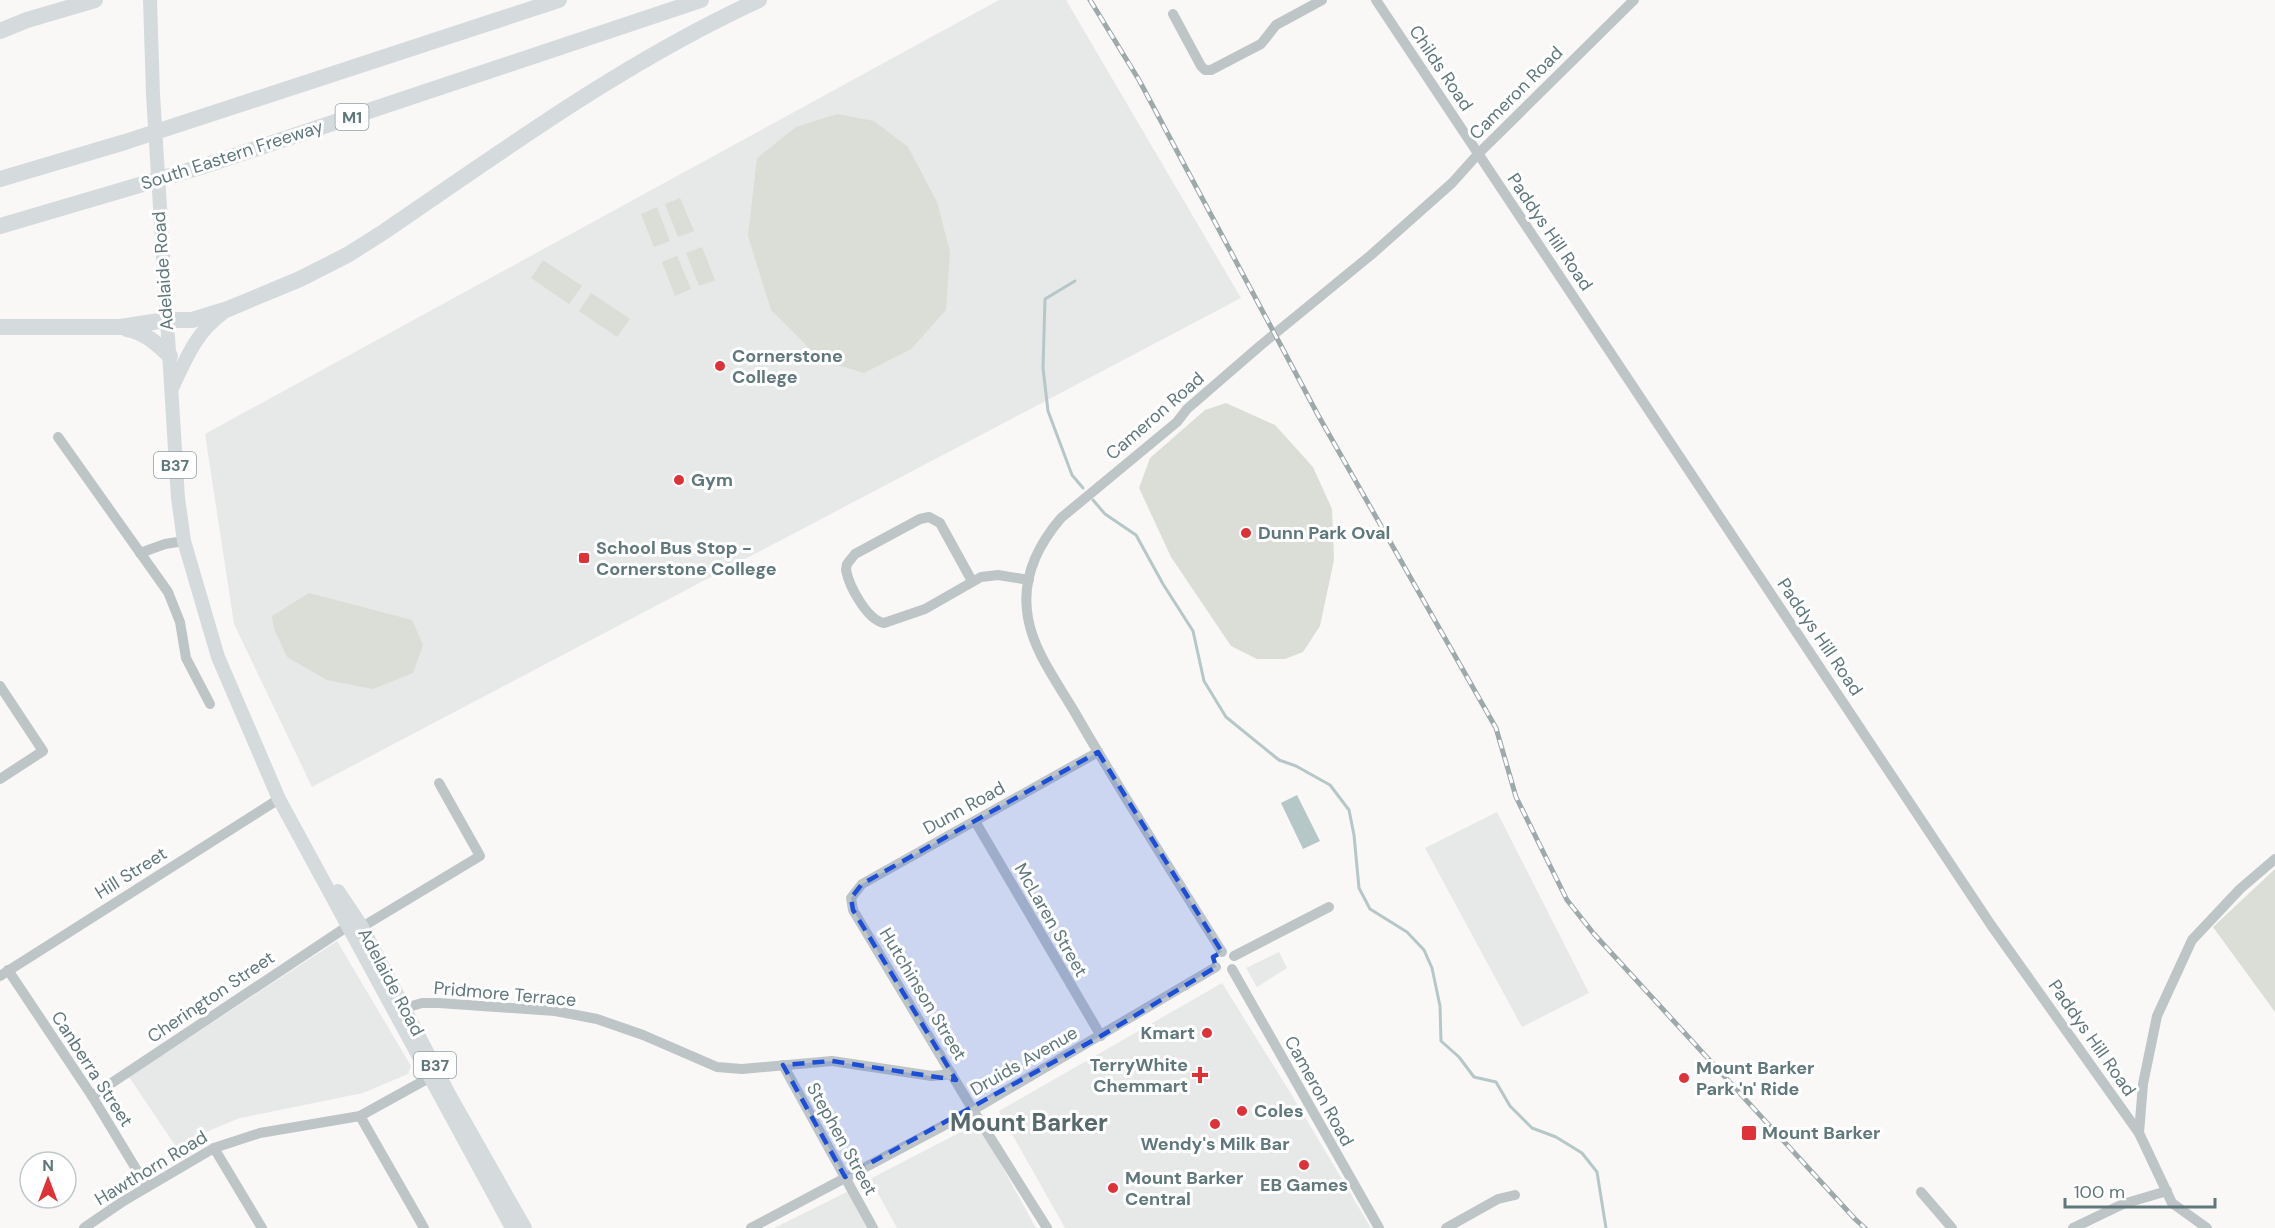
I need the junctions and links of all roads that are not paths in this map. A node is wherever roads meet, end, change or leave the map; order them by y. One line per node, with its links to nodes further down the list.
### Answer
1 (94, 0): 10 (highway)
2 (150, 0): 15 (main road, Adelaide Road / B37)
3 (559, 0): 12 (highway)
4 (701, 0): 13 (highway, South Eastern Freeway / M1)
5 (759, 0): 14 (highway)
6 (1322, 0): 9 (street)
7 (1376, 0): 11 (street, Childs Road)
8 (1634, 0): 11 (street, Cameron Road)
9 (1173, 14)
10 (0, 31)
11 (1478, 154): 23 (street, Cameron Road); 49 (street, Paddys Hill Road)
12 (0, 179)
13 (0, 226)
14 (228, 309): 15 (highway); 19 (main road)
15 (166, 320): 17 (highway); 18 (main road, Adelaide Road / B37)
16 (0, 327): 17 (highway)
17 (120, 327): 18 (highway)
18 (170, 356): 19 (main road, Adelaide Road / B37)
19 (171, 390): 21 (main road, Adelaide Road / B37)
20 (58, 437): 22 (street)
21 (184, 541): 22 (street); 30 (main road, Adelaide Road / B37)
22 (140, 553): 26 (street)
23 (1029, 580): 24 (street); 27 (street, Cameron Road)
24 (972, 581): 24 (street)
25 (0, 686): 28 (street)
26 (210, 704)
27 (1098, 752): 31 (street, Dunn Road); 36 (street, Cameron Road)
28 (0, 779)
29 (439, 783): 35 (street, Cherington Street)
30 (279, 799): 35 (main road, Adelaide Road / B37); 40 (street, Hill Street)
31 (975, 821): 33 (street, Dunn Road); 42 (street, McLaren Street)
32 (2275, 859): 49 (street)
33 (851, 898): 44 (street, Hutchinson Street)
34 (1329, 907): 37 (street)
35 (354, 929): 41 (main road, Adelaide Road / B37); 45 (main road, Adelaide Road / B37); 46 (street, Cherington Street)
36 (1222, 952): 37 (street); 38 (street)
37 (1234, 956): 39 (street)
38 (1216, 967): 39 (street); 42 (street, Druids Avenue)
39 (1232, 969): 64 (street, Cameron Road)
40 (4, 973): 46 (street, Canberra Street)
41 (405, 1008): 43 (street, Pridmore Terrace); 45 (main road, Adelaide Road / B37)
42 (1101, 1036): 47 (street, Druids Avenue)
43 (783, 1065): 44 (street, Pridmore Terrace); 51 (street, Stephen Street)
44 (952, 1074): 47 (street, Hutchinson Street)
45 (435, 1075): 48 (street, Hawthorn Road); 59 (main road, Adelaide Road / B37); 60 (main road, Adelaide Road / B37)
46 (92, 1096): 52 (street, Canberra Street)
47 (973, 1110): 51 (street, Druids Avenue); 63 (street, Hutchinson Street)
48 (360, 1116): 50 (street, Hawthorn Road); 58 (street)
49 (2139, 1133): 53 (street, Paddys Hill Road)
50 (214, 1148): 52 (street, Hawthorn Road); 57 (street)
51 (845, 1177): 61 (street, Druids Avenue); 62 (street, Stephen Street)
52 (147, 1187): 56 (street, Hawthorn Road)
53 (2167, 1191): 67 (street); 68 (street, Paddys Hill Road)
54 (1515, 1195): 65 (street)
55 (1927, 1199): 66 (street)
56 (84, 1228)
57 (262, 1228)
58 (424, 1228)
59 (512, 1228)
60 (525, 1228)
61 (751, 1228)
62 (873, 1228)
63 (1047, 1228)
64 (1379, 1228)
65 (1446, 1228)
66 (1952, 1228)
67 (2073, 1228)
68 (2207, 1228)

